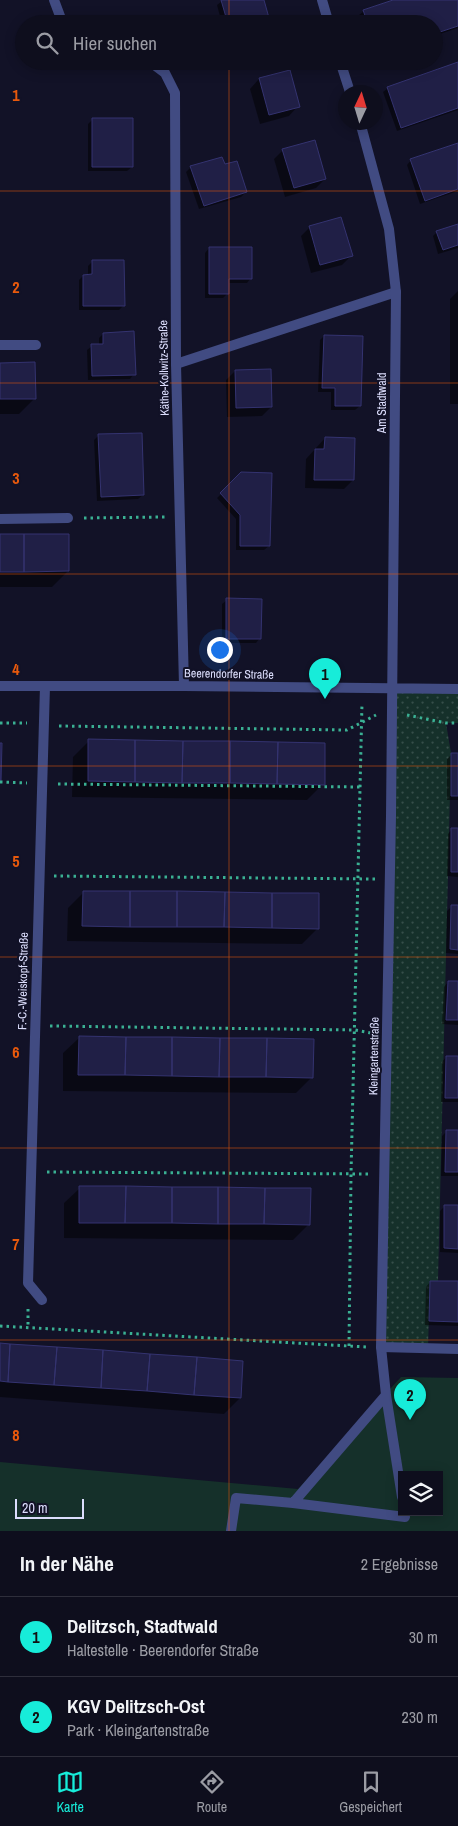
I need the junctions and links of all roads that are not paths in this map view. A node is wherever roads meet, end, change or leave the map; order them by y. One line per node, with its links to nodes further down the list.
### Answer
1 (54, 0): 3 (street)
2 (322, 0): 4 (street)
3 (60, 15)
4 (326, 15)
5 (161, 70): 12 (street, Käthe-Kollwitz-Straße)
6 (343, 70): 7 (street)
7 (348, 85)
8 (362, 130): 9 (street, Am Stadtwald)
9 (396, 292): 12 (street); 18 (street, Am Stadtwald)
10 (0, 345): 11 (street)
11 (36, 345)
12 (176, 364): 17 (street, Käthe-Kollwitz-Straße)
13 (68, 518): 14 (street)
14 (0, 519)
15 (0, 686): 16 (street, Beerendorfer Straße)
16 (45, 686): 17 (street, Beerendorfer Straße); 20 (street, F.-C.-Weiskopf-Straße)
17 (184, 686): 18 (street, Beerendorfer Straße)
18 (393, 688): 19 (street, Beerendorfer Straße); 21 (street, Kleingartenstraße)
19 (458, 690)
20 (42, 1300)
21 (381, 1347): 22 (street); 23 (street, Kleingartenstraße)
22 (458, 1349)
23 (386, 1395): 24 (street, Kleingartenstraße); 25 (street)
24 (398, 1472)
25 (293, 1503): 26 (street); 27 (street)
26 (398, 1515)
27 (232, 1531)

